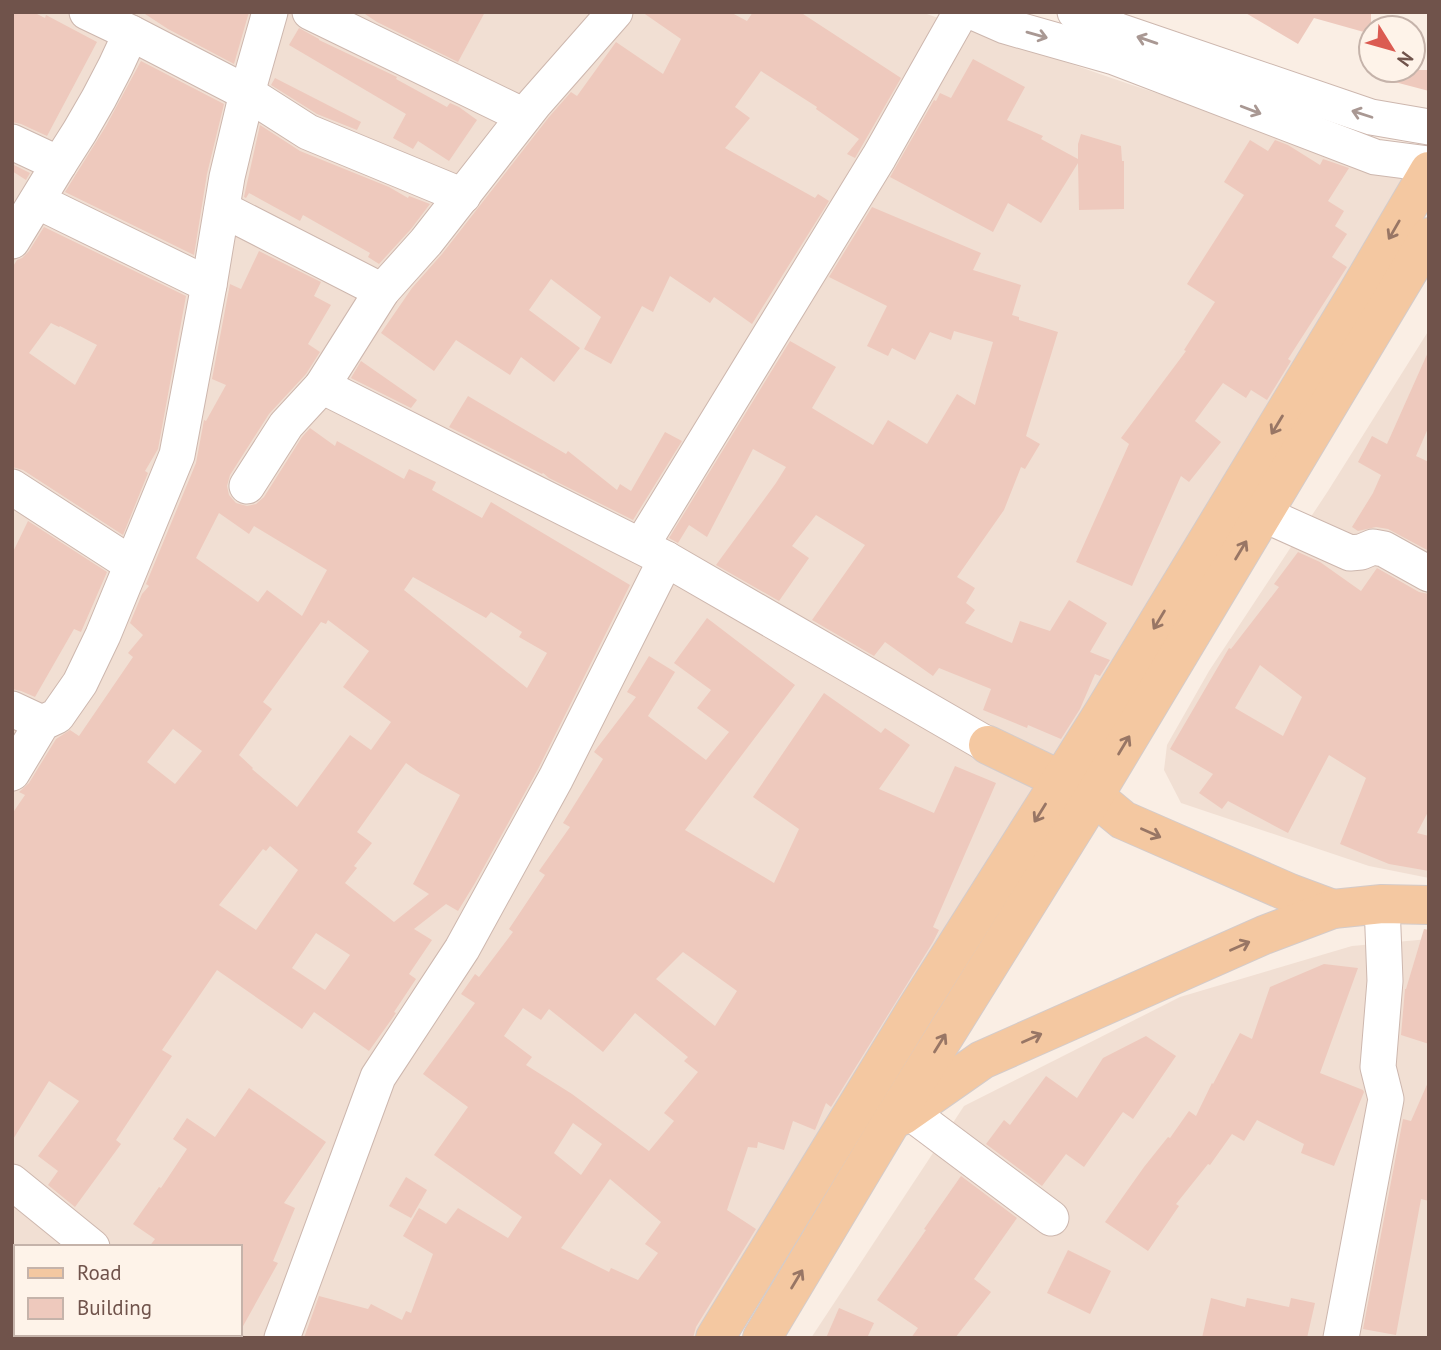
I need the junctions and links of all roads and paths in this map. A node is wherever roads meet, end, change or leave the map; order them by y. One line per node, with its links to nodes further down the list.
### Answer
1 (87, 12): 8 (street)
2 (270, 12): 9 (street)
3 (310, 12): 10 (street)
4 (615, 12): 10 (street)
5 (961, 12): 27 (street)
6 (973, 12): 14 (street, one-way to 14)
7 (1075, 12): 11 (street, one-way to 7)
8 (131, 33): 9 (street); 13 (street)
9 (247, 93): 16 (street); 18 (street)
10 (524, 116): 16 (street)
11 (1429, 127)
12 (12, 142): 13 (street)
13 (59, 164): 17 (street)
14 (1429, 164)
15 (1429, 171): 33 (main road, one-way to 33)
16 (463, 196): 22 (street)
17 (37, 201): 20 (street); 21 (street)
18 (222, 209): 21 (street); 22 (street)
19 (1429, 237): 26 (main road)
20 (12, 241)
21 (209, 285): 28 (street)
22 (382, 291): 23 (street)
23 (322, 386): 24 (street); 27 (street)
24 (247, 486)
25 (12, 487): 28 (street)
26 (1263, 514): 29 (street); 33 (main road, one-way to 26)
27 (654, 552): 31 (street); 41 (street)
28 (131, 564): 30 (street)
29 (1429, 574)
30 (27, 716): 32 (street)
31 (988, 745): 33 (main road)
32 (12, 773)
33 (1077, 788): 34 (main road); 36 (main road, one-way to 36); 37 (main road, one-way to 33); 42 (main road, one-way to 42)
34 (1382, 904): 35 (main road); 36 (main road); 44 (street)
35 (1429, 905)
36 (1333, 909): 37 (main road, one-way to 36)
37 (899, 1117): 39 (street); 43 (main road, one-way to 37)
38 (12, 1182): 40 (street)
39 (1052, 1217)
40 (90, 1245)
41 (282, 1338)
42 (715, 1338)
43 (762, 1338)
44 (1341, 1338)

